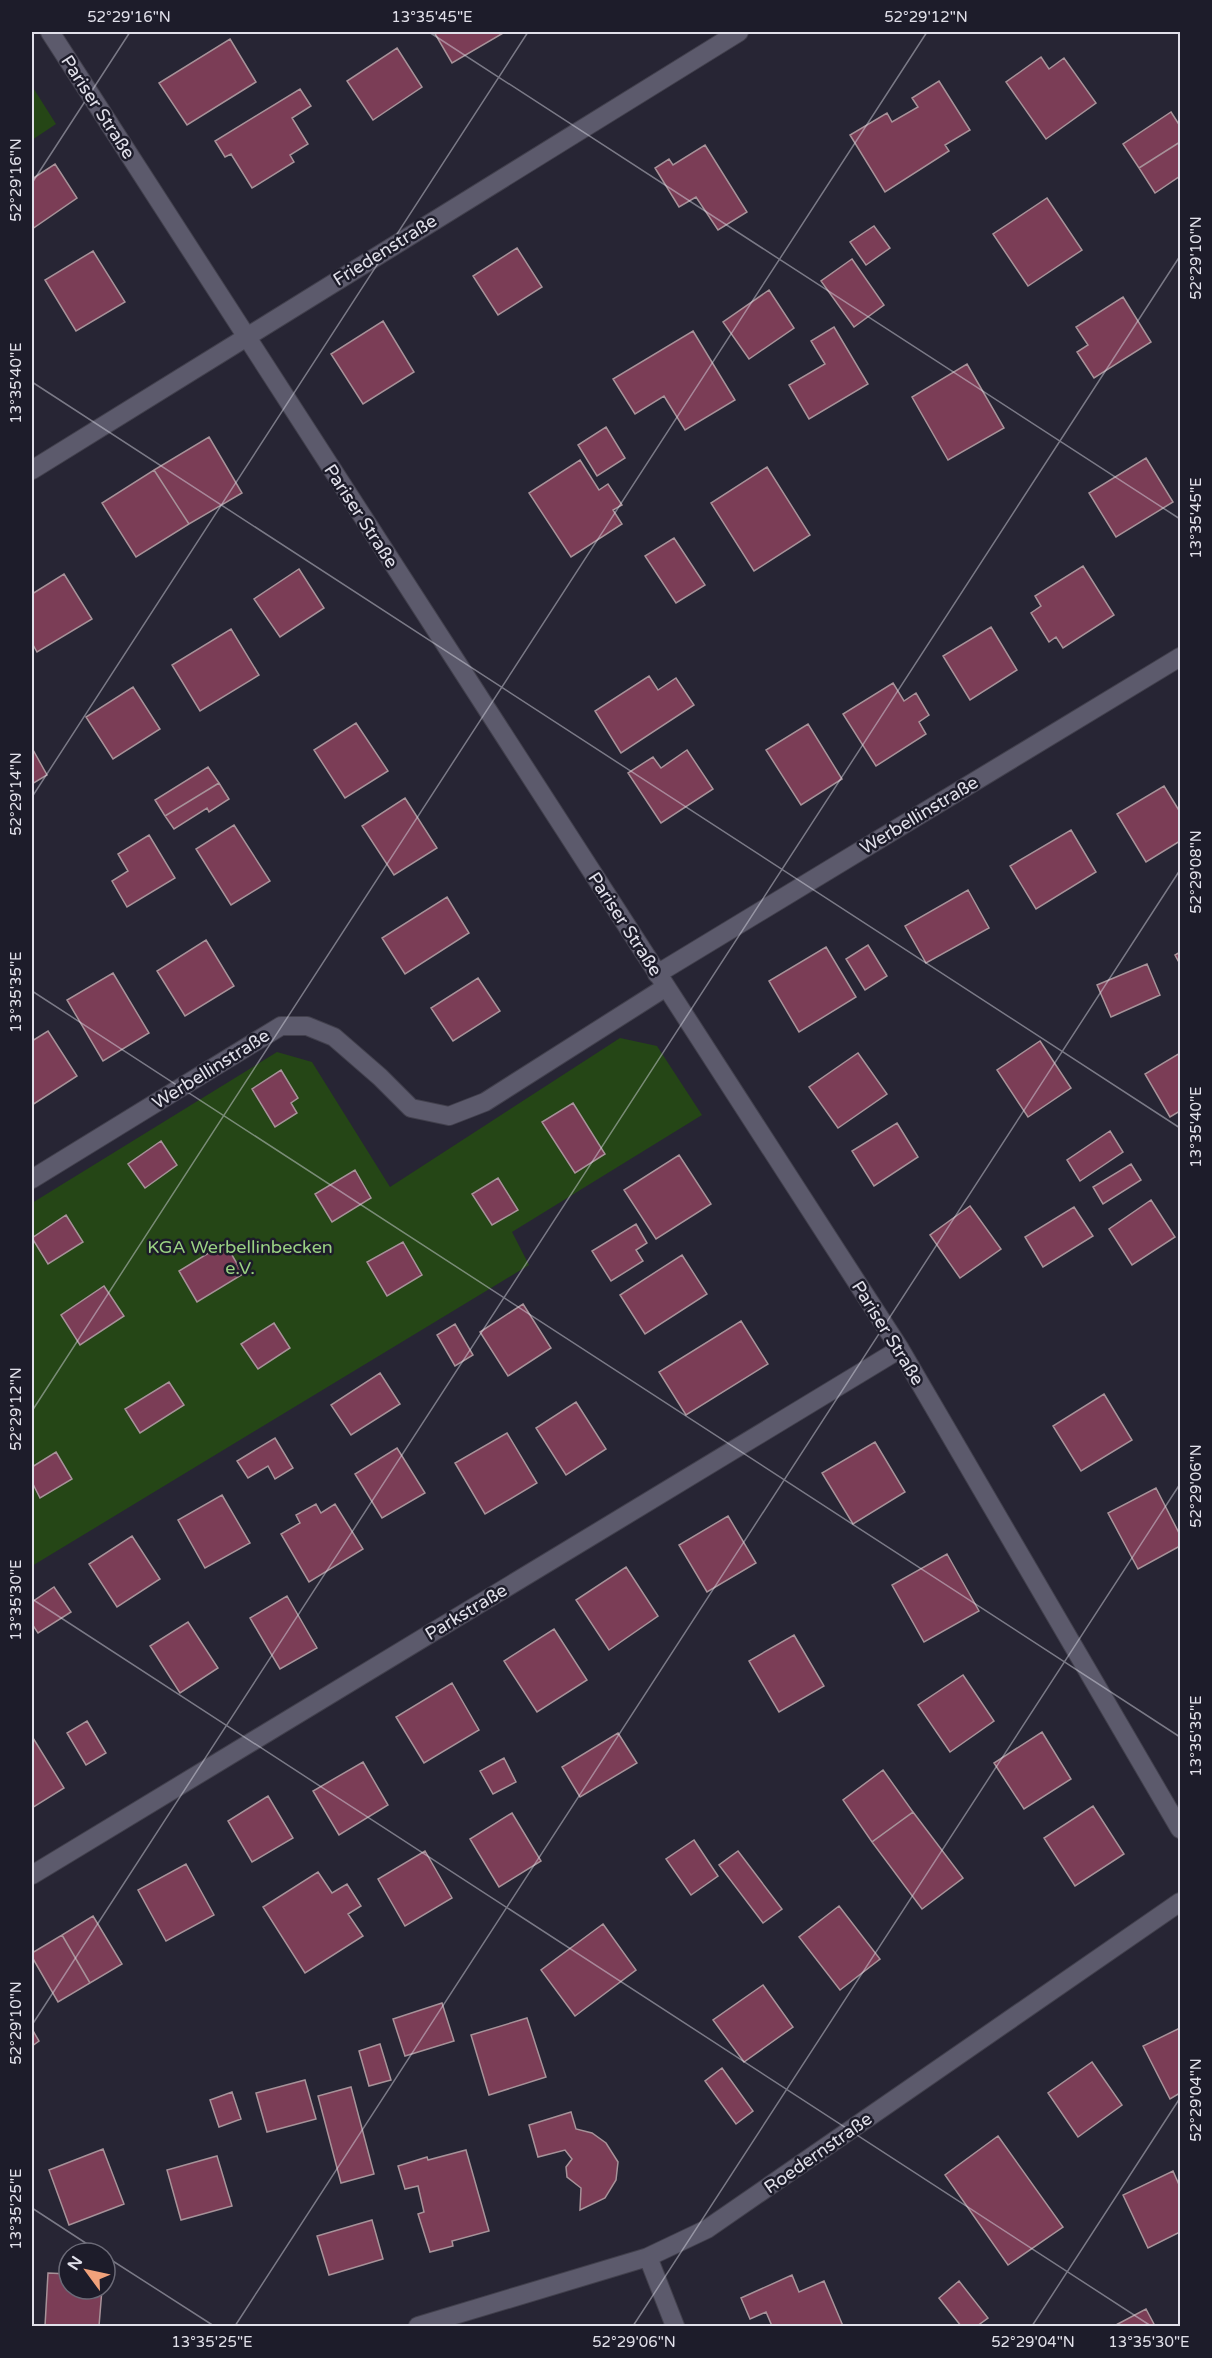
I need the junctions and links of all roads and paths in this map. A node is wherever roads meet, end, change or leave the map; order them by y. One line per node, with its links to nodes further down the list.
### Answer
1 (50, 32): 3 (street, Pariser Straße)
2 (738, 32): 3 (street, Friedenstraße)
3 (245, 337): 4 (street, Friedenstraße); 6 (street, Pariser Straße)
4 (32, 470)
5 (1180, 657): 6 (street, Werbellinstraße)
6 (662, 981): 7 (street, Werbellinstraße); 8 (street, Pariser Straße)
7 (32, 1179)
8 (900, 1350): 9 (street, Pariser Straße); 10 (street, Parkstraße)
9 (1180, 1829)
10 (32, 1875)
11 (1180, 1902): 12 (street, Roedernstraße)
12 (648, 2257): 13 (street, Roedernstraße); 14 (street)
13 (417, 2326)
14 (675, 2326)

